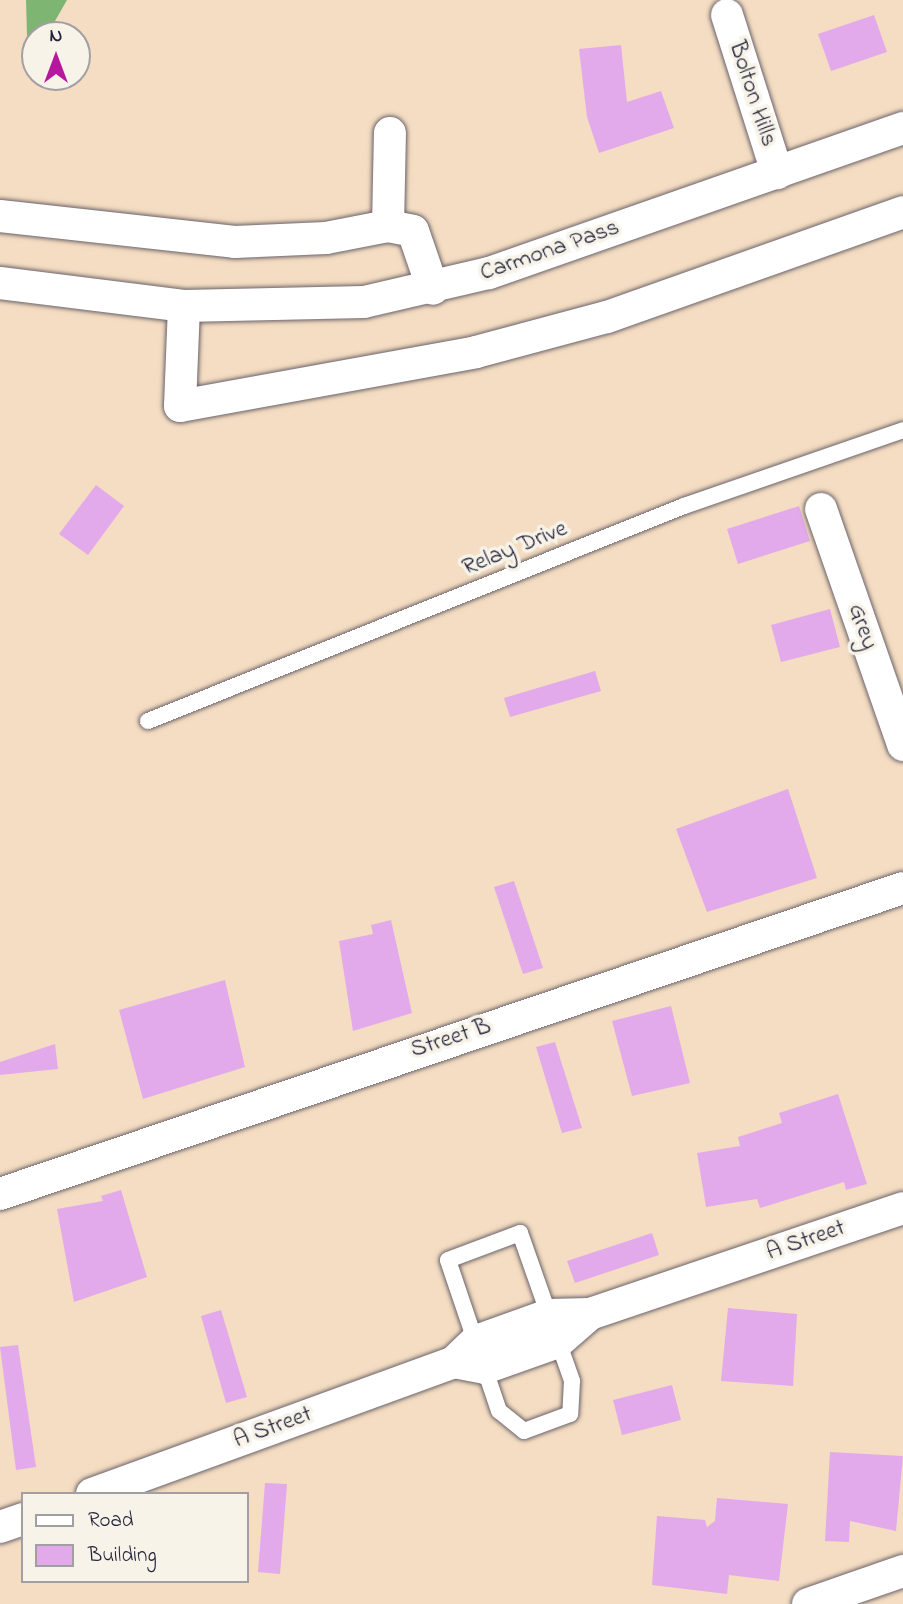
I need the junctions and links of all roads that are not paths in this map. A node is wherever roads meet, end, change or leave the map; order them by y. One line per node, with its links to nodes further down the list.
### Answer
1 (727, 15): 4 (street, Bolton Hills)
2 (903, 128): 4 (street, Carmona Pass)
3 (390, 133): 7 (street)
4 (777, 173): 9 (street, Carmona Pass)
5 (903, 212): 10 (street)
6 (0, 216): 7 (street)
7 (388, 226): 9 (street)
8 (0, 283): 10 (street, Carmona Pass)
9 (433, 289): 10 (street, Carmona Pass)
10 (184, 306)
11 (903, 430): 13 (lane, Relay Drive)
12 (821, 509): 14 (street, Grey)
13 (148, 721)
14 (903, 745)
15 (903, 888): 16 (street, Street B)
16 (0, 1194)
17 (903, 1208): 18 (street, A Street)
18 (554, 1329): 19 (street, A Street); 19 (lane); 19 (lane)
19 (471, 1357): 20 (street, A Street)
20 (98, 1492)
21 (21, 1520): 22 (street)
22 (0, 1527)
23 (903, 1571): 24 (street)
24 (808, 1604)

